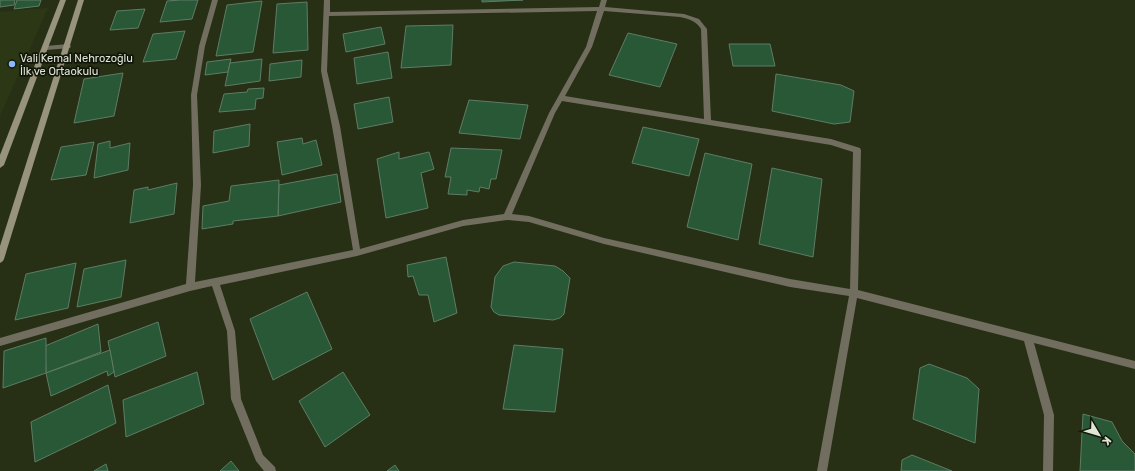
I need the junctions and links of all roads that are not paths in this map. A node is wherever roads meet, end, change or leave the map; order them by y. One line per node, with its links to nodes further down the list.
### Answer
1 (63, 0): 9 (street)
2 (81, 0): 8 (street)
3 (215, 0): 17 (street)
4 (327, 0): 7 (street)
5 (604, 0): 6 (street)
6 (601, 9): 7 (street); 10 (street); 11 (street)
7 (327, 14): 14 (street)
8 (68, 46): 9 (street); 15 (street)
9 (46, 48): 12 (street)
10 (561, 98): 11 (street); 13 (street)
11 (708, 122): 18 (street)
12 (0, 165)
13 (507, 217): 14 (street); 18 (street)
14 (357, 253): 16 (street)
15 (0, 259)
16 (215, 282): 17 (street); 22 (street)
17 (190, 287): 20 (street)
18 (854, 293): 19 (street); 23 (street)
19 (1028, 338): 21 (street); 24 (street)
20 (0, 342)
21 (1135, 365)
22 (271, 471)
23 (822, 471)
24 (1048, 471)

